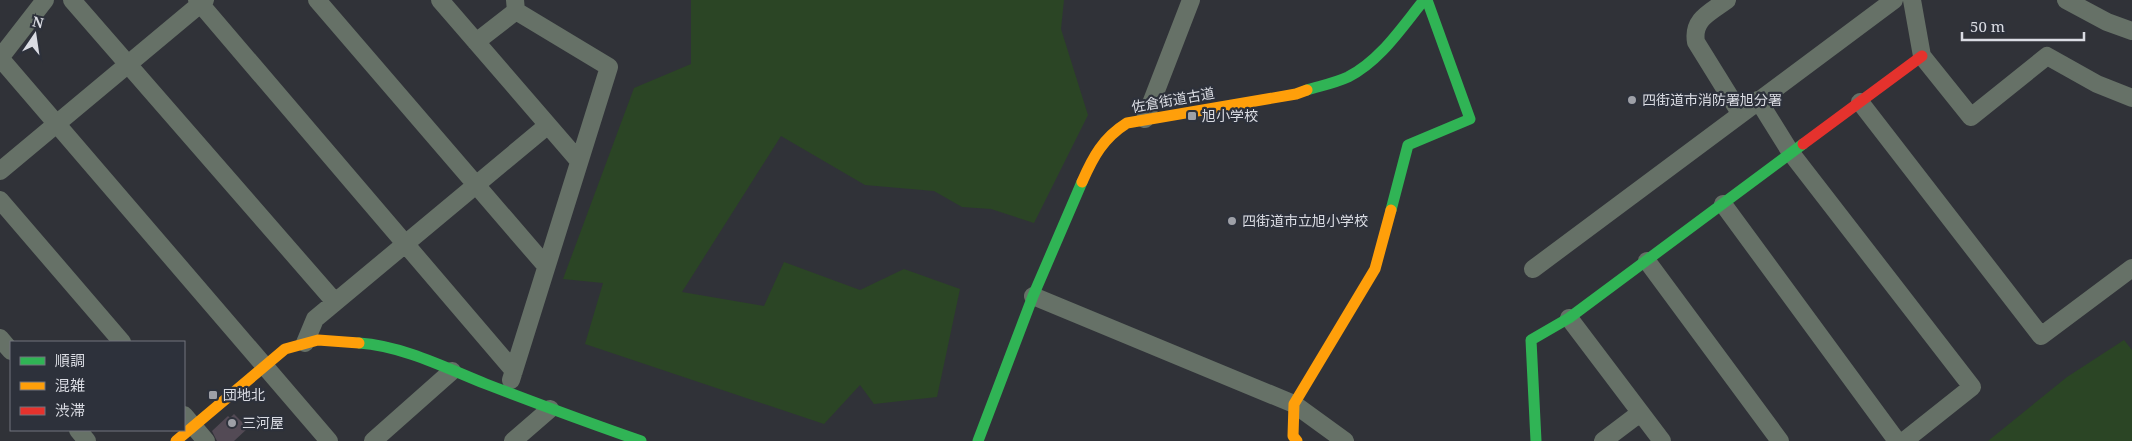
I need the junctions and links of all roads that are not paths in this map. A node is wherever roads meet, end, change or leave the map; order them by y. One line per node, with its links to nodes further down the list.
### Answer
1 (45, 0): 16 (street)
2 (72, 0): 17 (street)
3 (317, 0): 28 (street)
4 (440, 0): 14 (street)
5 (1191, 0): 22 (street)
6 (1425, 0): 22 (street, 佐倉街道古道); 47 (street)
7 (1727, 0): 21 (street)
8 (1894, 0): 19 (street)
9 (1912, 0): 15 (street)
10 (2066, 0): 13 (street)
11 (200, 1): 17 (street); 31 (street)
12 (515, 5): 14 (street); 26 (street)
13 (2132, 31)
14 (476, 42): 24 (street)
15 (1922, 56): 18 (street); 20 (street)
16 (1, 58): 23 (street)
17 (128, 65): 23 (street); 37 (street)
18 (2132, 98)
19 (1758, 100): 21 (street); 25 (street)
20 (1860, 102): 25 (street); 34 (street)
21 (1740, 113): 35 (street)
22 (1145, 119): 36 (street, 佐倉街道古道)
23 (57, 124): 27 (street); 43 (street)
24 (548, 125): 26 (street); 28 (street)
25 (1791, 153): 30 (street); 66 (street)
26 (579, 161): 33 (street)
27 (0, 171)
28 (476, 184): 31 (street); 33 (street)
29 (0, 200): 40 (street)
30 (1723, 204): 32 (street); 65 (street)
31 (405, 244): 37 (street); 45 (street)
32 (1646, 260): 38 (street); 64 (street)
33 (546, 266): 45 (street)
34 (2132, 268)
35 (1533, 269)
36 (1033, 296): 47 (street); 59 (street, 佐倉街道古道)
37 (335, 302): 41 (street)
38 (1569, 318): 49 (street); 61 (street)
39 (0, 338): 42 (street)
40 (121, 341)
41 (305, 343): 43 (street); 44 (street)
42 (10, 350)
43 (264, 365): 50 (street); 55 (street)
44 (452, 371): 46 (street); 56 (street)
45 (514, 371): 46 (street)
46 (507, 392): 48 (street)
47 (1294, 404): 52 (street); 60 (street)
48 (550, 409): 57 (street); 58 (street)
49 (1640, 412): 62 (street); 63 (street)
50 (188, 421): 54 (street)
51 (79, 431): 53 (street)
52 (1293, 439)
53 (88, 441)
54 (206, 441)
55 (329, 441)
56 (373, 441)
57 (513, 441)
58 (641, 441)
59 (978, 441)
60 (1345, 441)
61 (1536, 441)
62 (1603, 441)
63 (1662, 441)
64 (1780, 441)
65 (1897, 441)
66 (1904, 441)

